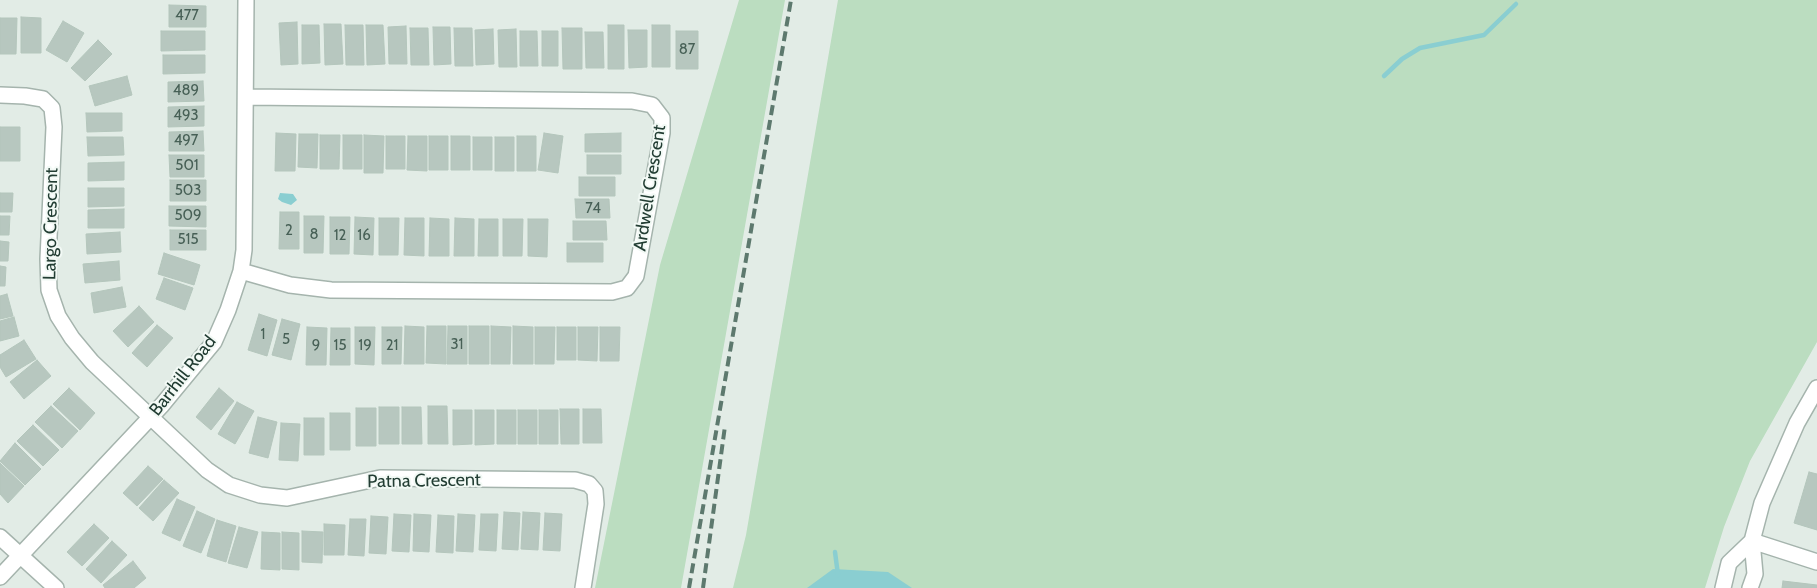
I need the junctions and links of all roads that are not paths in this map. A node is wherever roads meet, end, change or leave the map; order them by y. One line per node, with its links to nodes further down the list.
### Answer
1 (246, 0): 3 (street, Barrhill Road)
2 (0, 95): 6 (street, Largo Crescent)
3 (246, 97): 4 (street, Barrhill Road); 4 (street, Ardwell Crescent)
4 (241, 271): 6 (street, Barrhill Road)
5 (1817, 388): 8 (street)
6 (150, 418): 9 (street, Barrhill Road); 13 (street, Patna Crescent)
7 (0, 537): 9 (street)
8 (1752, 540): 10 (street); 14 (street); 15 (street)
9 (20, 555): 11 (street, Barrhill Road); 12 (street)
10 (1817, 562)
11 (0, 578)
12 (56, 588)
13 (583, 588)
14 (1723, 588)
15 (1750, 588)

